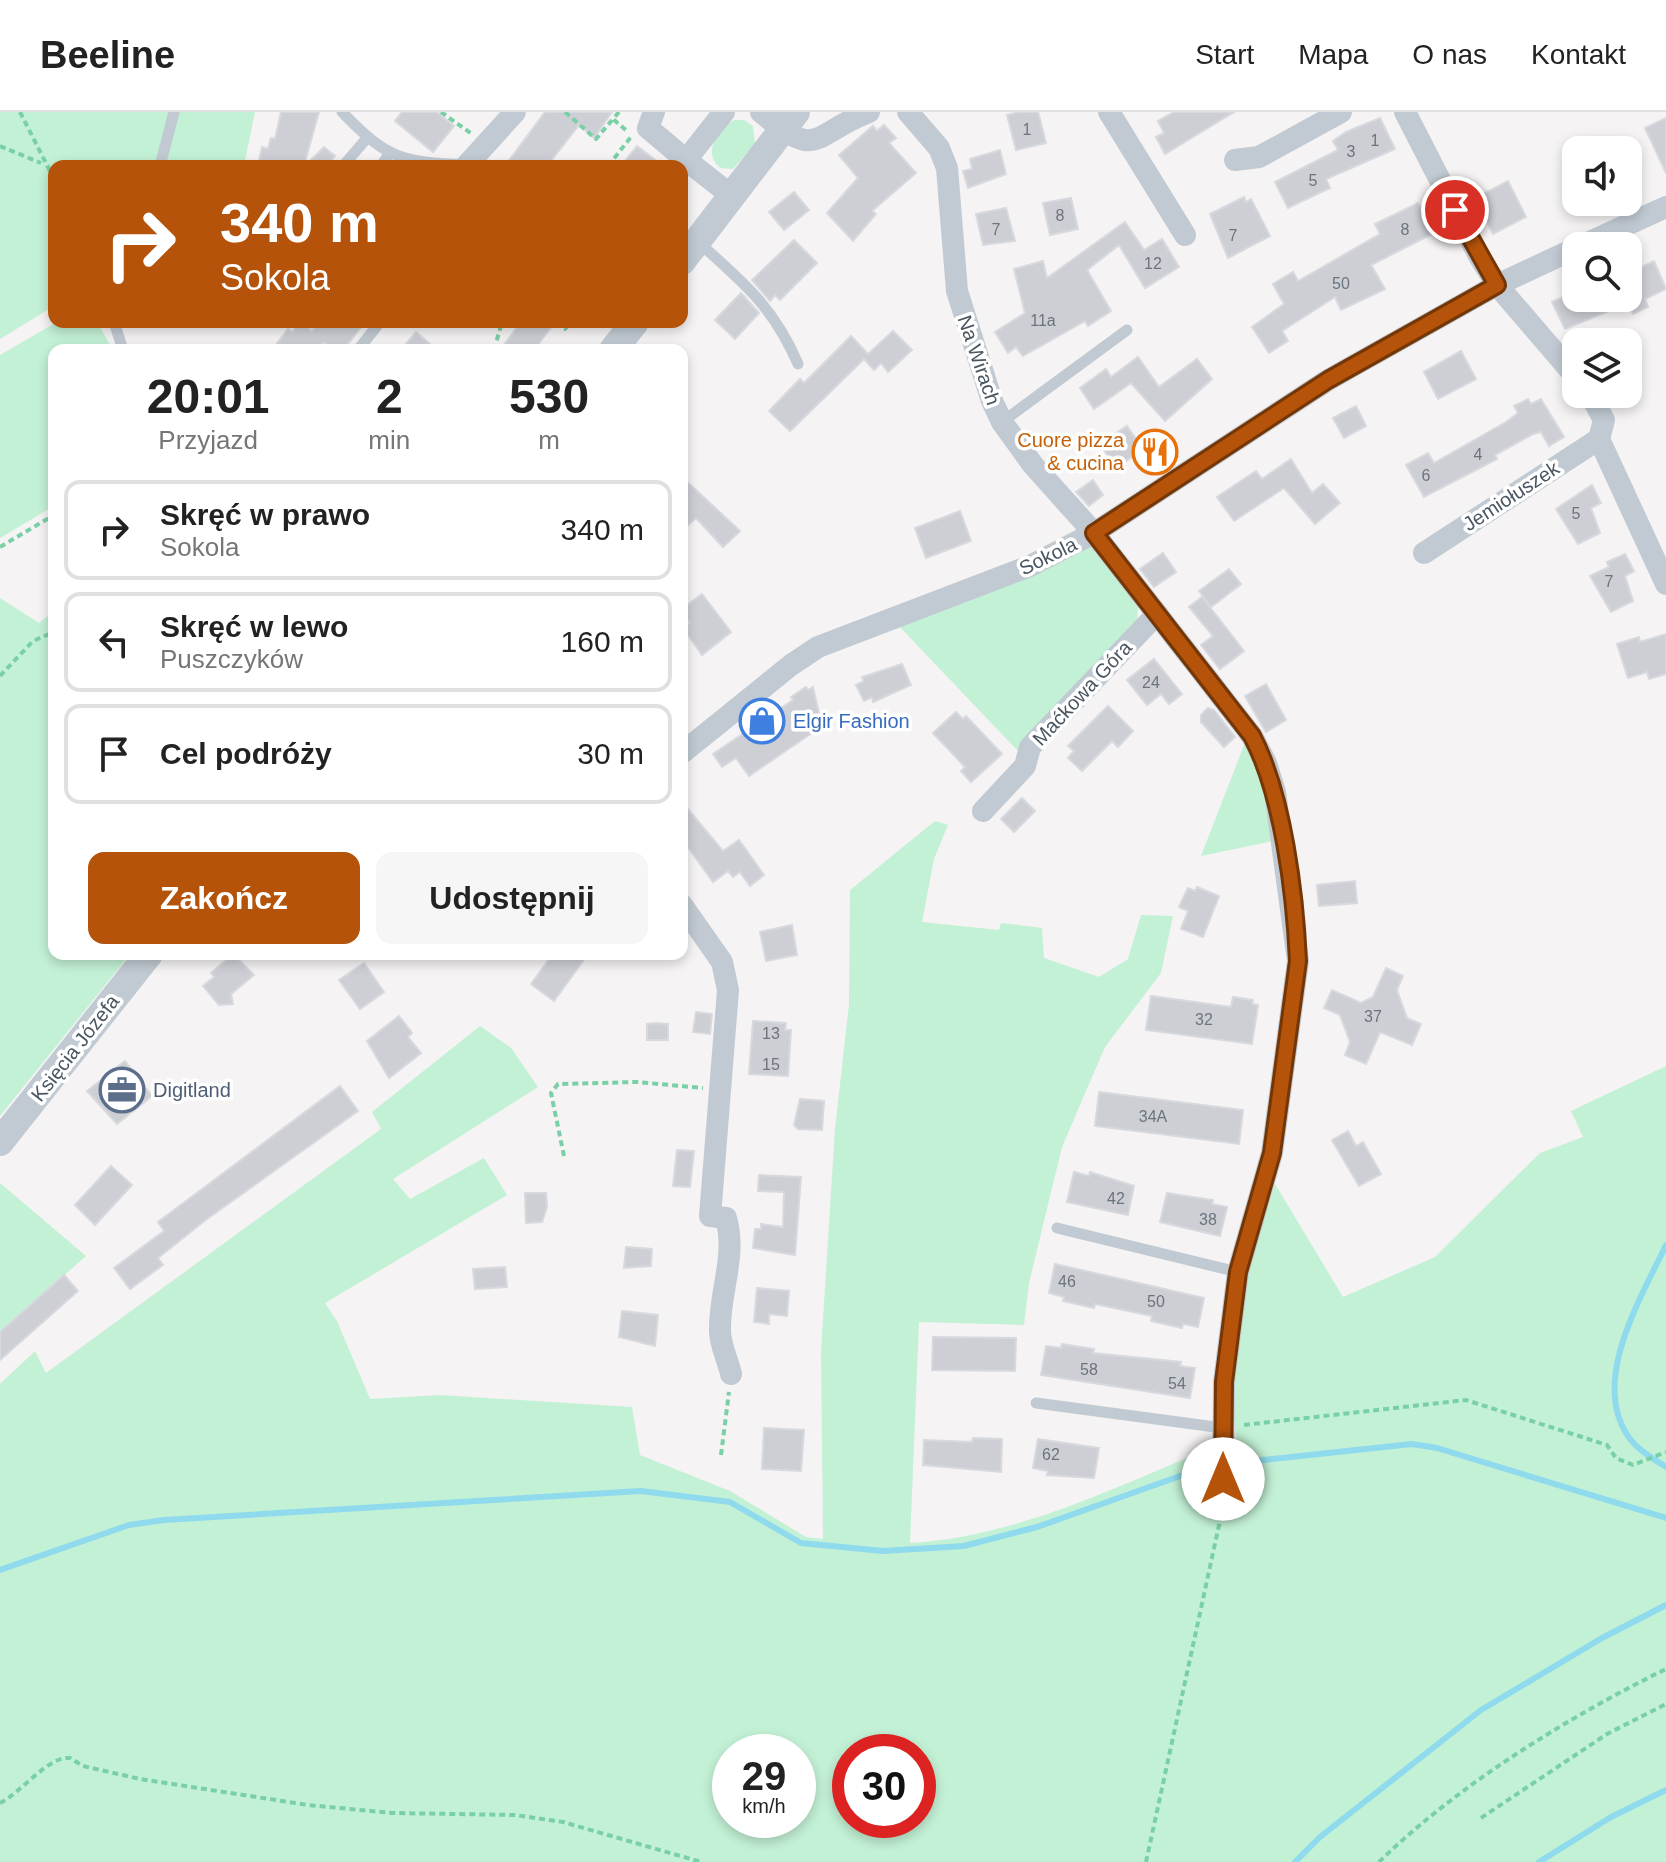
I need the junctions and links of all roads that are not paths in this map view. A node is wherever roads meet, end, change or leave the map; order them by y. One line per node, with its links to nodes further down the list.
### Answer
1 (174, 112): 15 (lane)
2 (342, 112): 13 (lane)
3 (515, 112): 19 (street)
4 (654, 112): 20 (street)
5 (724, 112): 20 (street)
6 (761, 112): 12 (street)
7 (869, 112): 12 (street)
8 (908, 112): 38 (street, Na Wirach)
9 (1109, 112): 26 (street)
10 (1341, 112): 21 (street)
11 (1405, 112): 29 (street)
12 (789, 121): 23 (street)
13 (367, 138): 14 (lane); 16 (lane)
14 (390, 153): 17 (lane); 18 (lane)
15 (162, 160)
16 (348, 160)
17 (385, 160)
18 (409, 160)
19 (471, 160)
20 (686, 160)
21 (1235, 160)
22 (688, 162): 23 (street)
23 (732, 196): 27 (street)
24 (1666, 207): 25 (street, Sokola)
25 (1611, 232)
26 (1185, 235)
27 (689, 251): 36 (lane)
28 (1562, 255): 29 (street, Sokola)
29 (1497, 285): 35 (street); 40 (street, Sokola)
30 (375, 328): 33 (lane)
31 (630, 328): 34 (street)
32 (1127, 330): 38 (lane)
33 (363, 344)
34 (618, 344)
35 (1562, 361)
36 (798, 364)
37 (1598, 408): 39 (street)
38 (1002, 422): 40 (street, Na Wirach)
39 (1599, 439): 41 (street, Jemiołuszek); 42 (street)
40 (1094, 533): 43 (street, Na Wirach); 44 (street, Sokola)
41 (1424, 553)
42 (1666, 584)
43 (1157, 614): 45 (street, Maćkowa Góra); 50 (street, Na Wirach)
44 (688, 748)
45 (983, 811)
46 (688, 914): 51 (street)
47 (144, 960): 48 (street, Księcia Józefa)
48 (0, 1142)
49 (1057, 1228): 50 (lane)
50 (1238, 1272): 53 (street, Na Wirach)
51 (731, 1374)
52 (1036, 1403): 53 (lane)
53 (1223, 1428): 54 (street, Na Wirach)
54 (1223, 1479)

